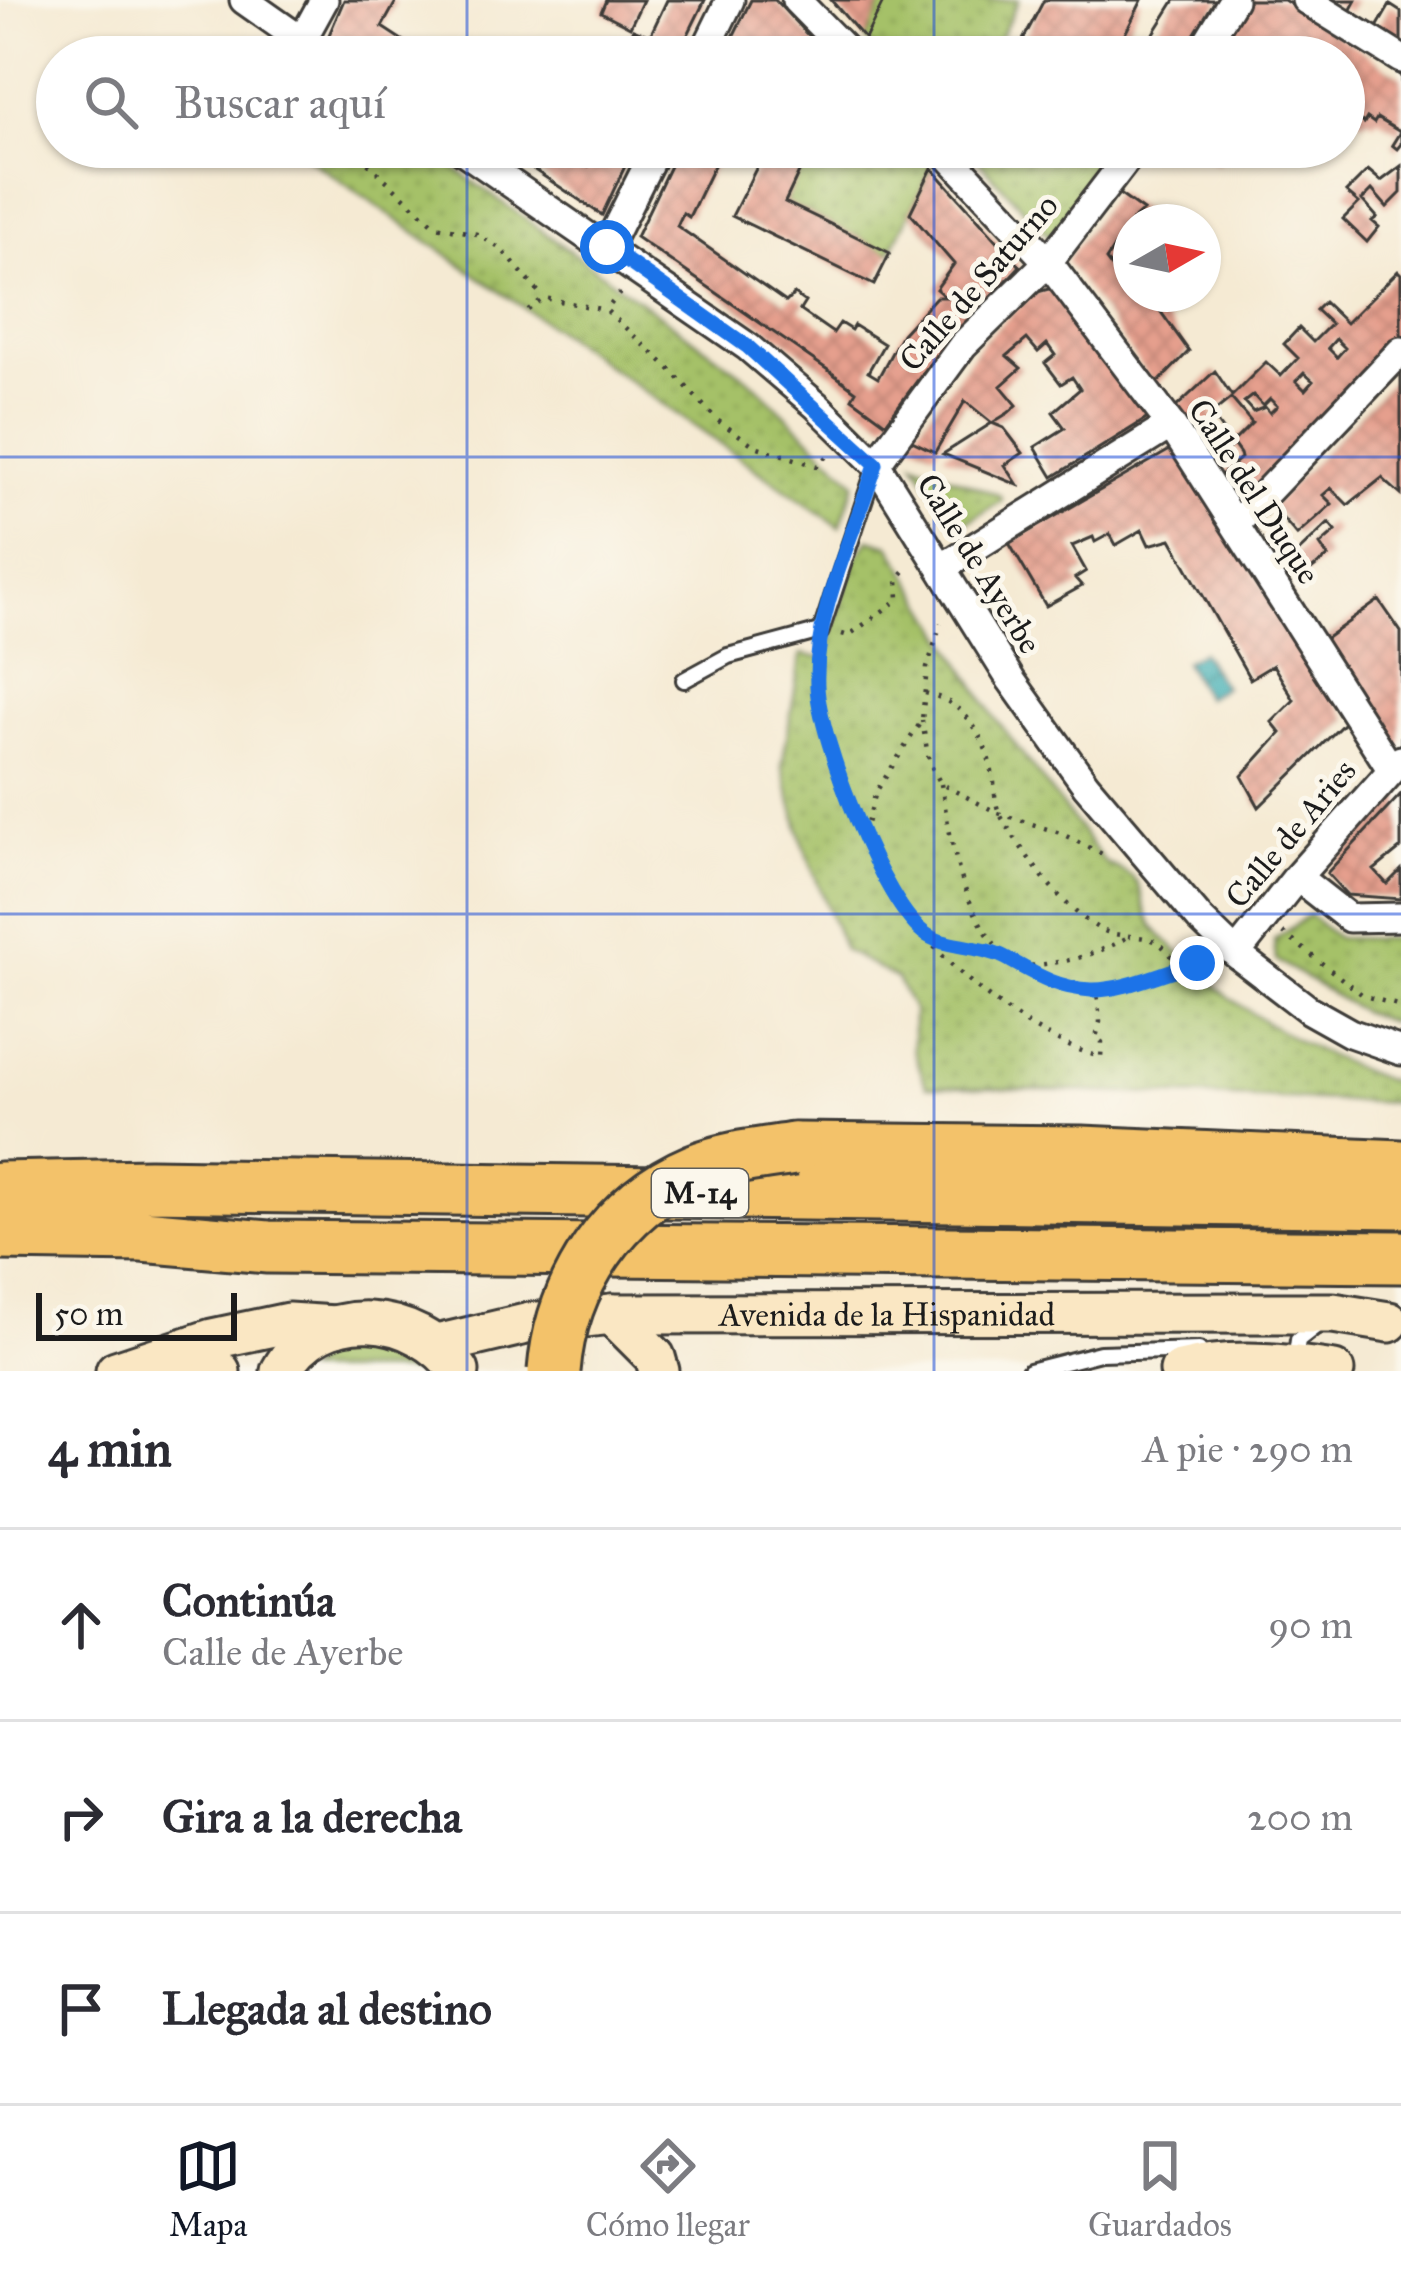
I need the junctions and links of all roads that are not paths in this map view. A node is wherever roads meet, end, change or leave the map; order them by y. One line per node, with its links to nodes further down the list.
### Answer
1 (244, 0): 7 (street)
2 (324, 0): 8 (street)
3 (730, 0): 9 (street)
4 (796, 0): 10 (street)
5 (1233, 0): 11 (street)
6 (1306, 0): 12 (street)
7 (295, 36)
8 (316, 36)
9 (712, 36)
10 (831, 36)
11 (1211, 36)
12 (1364, 36)
13 (1365, 37): 14 (street)
14 (1401, 59)
15 (489, 168): 19 (street, Calle de Ayerbe)
16 (646, 168): 19 (street)
17 (960, 168): 20 (street, Calle del Duque)
18 (1120, 168): 20 (street, Calle de Saturno)
19 (607, 247): 23 (street, Calle de Ayerbe)
20 (1048, 262): 22 (street, Calle del Duque); 23 (street, Calle de Saturno)
21 (1401, 351): 24 (street)
22 (1171, 425): 24 (street, Calle del Duque); 25 (street)
23 (876, 464): 25 (street, Calle de Ayerbe); 26 (lane)
24 (1235, 525): 27 (street, Calle del Duque)
25 (943, 567): 30 (street, Calle de Ayerbe)
26 (684, 680)
27 (1396, 764): 28 (street, Calle de Aries)
28 (1297, 877): 29 (street); 30 (street, Calle de Aries)
29 (1401, 917)
30 (1236, 954): 31 (street, Calle de Ayerbe)
31 (1401, 1052)
32 (1401, 1166): 52 (highway, bridge)
33 (0, 1188): 34 (highway, M-14)
34 (1401, 1202)
35 (0, 1234): 36 (highway, M-14)
36 (268, 1247): 37 (highway, M-14); 38 (highway)
37 (1401, 1257)
38 (0, 1268)
39 (1333, 1313): 41 (street, Avenida de la Hispanidad); 43 (street, Avenida de la Hispanidad); 45 (lane)
40 (612, 1314): 41 (street, Avenida de la Hispanidad); 42 (street, Avenida de la Hispanidad); 53 (street)
41 (1246, 1314): 45 (street, Avenida de la Hispanidad)
42 (530, 1323): 46 (street, Avenida de la Hispanidad); 51 (street)
43 (1395, 1323): 48 (street)
44 (334, 1326): 46 (street); 47 (street); 50 (street)
45 (1296, 1352): 48 (street, Avenida de la Hispanidad); 54 (lane); 55 (street, Avenida de la Hispanidad)
46 (448, 1358)
47 (129, 1367): 49 (street)
48 (1342, 1370)
49 (220, 1371)
50 (281, 1371)
51 (483, 1371)
52 (554, 1371)
53 (659, 1371)
54 (1029, 1371)
55 (1180, 1371)

